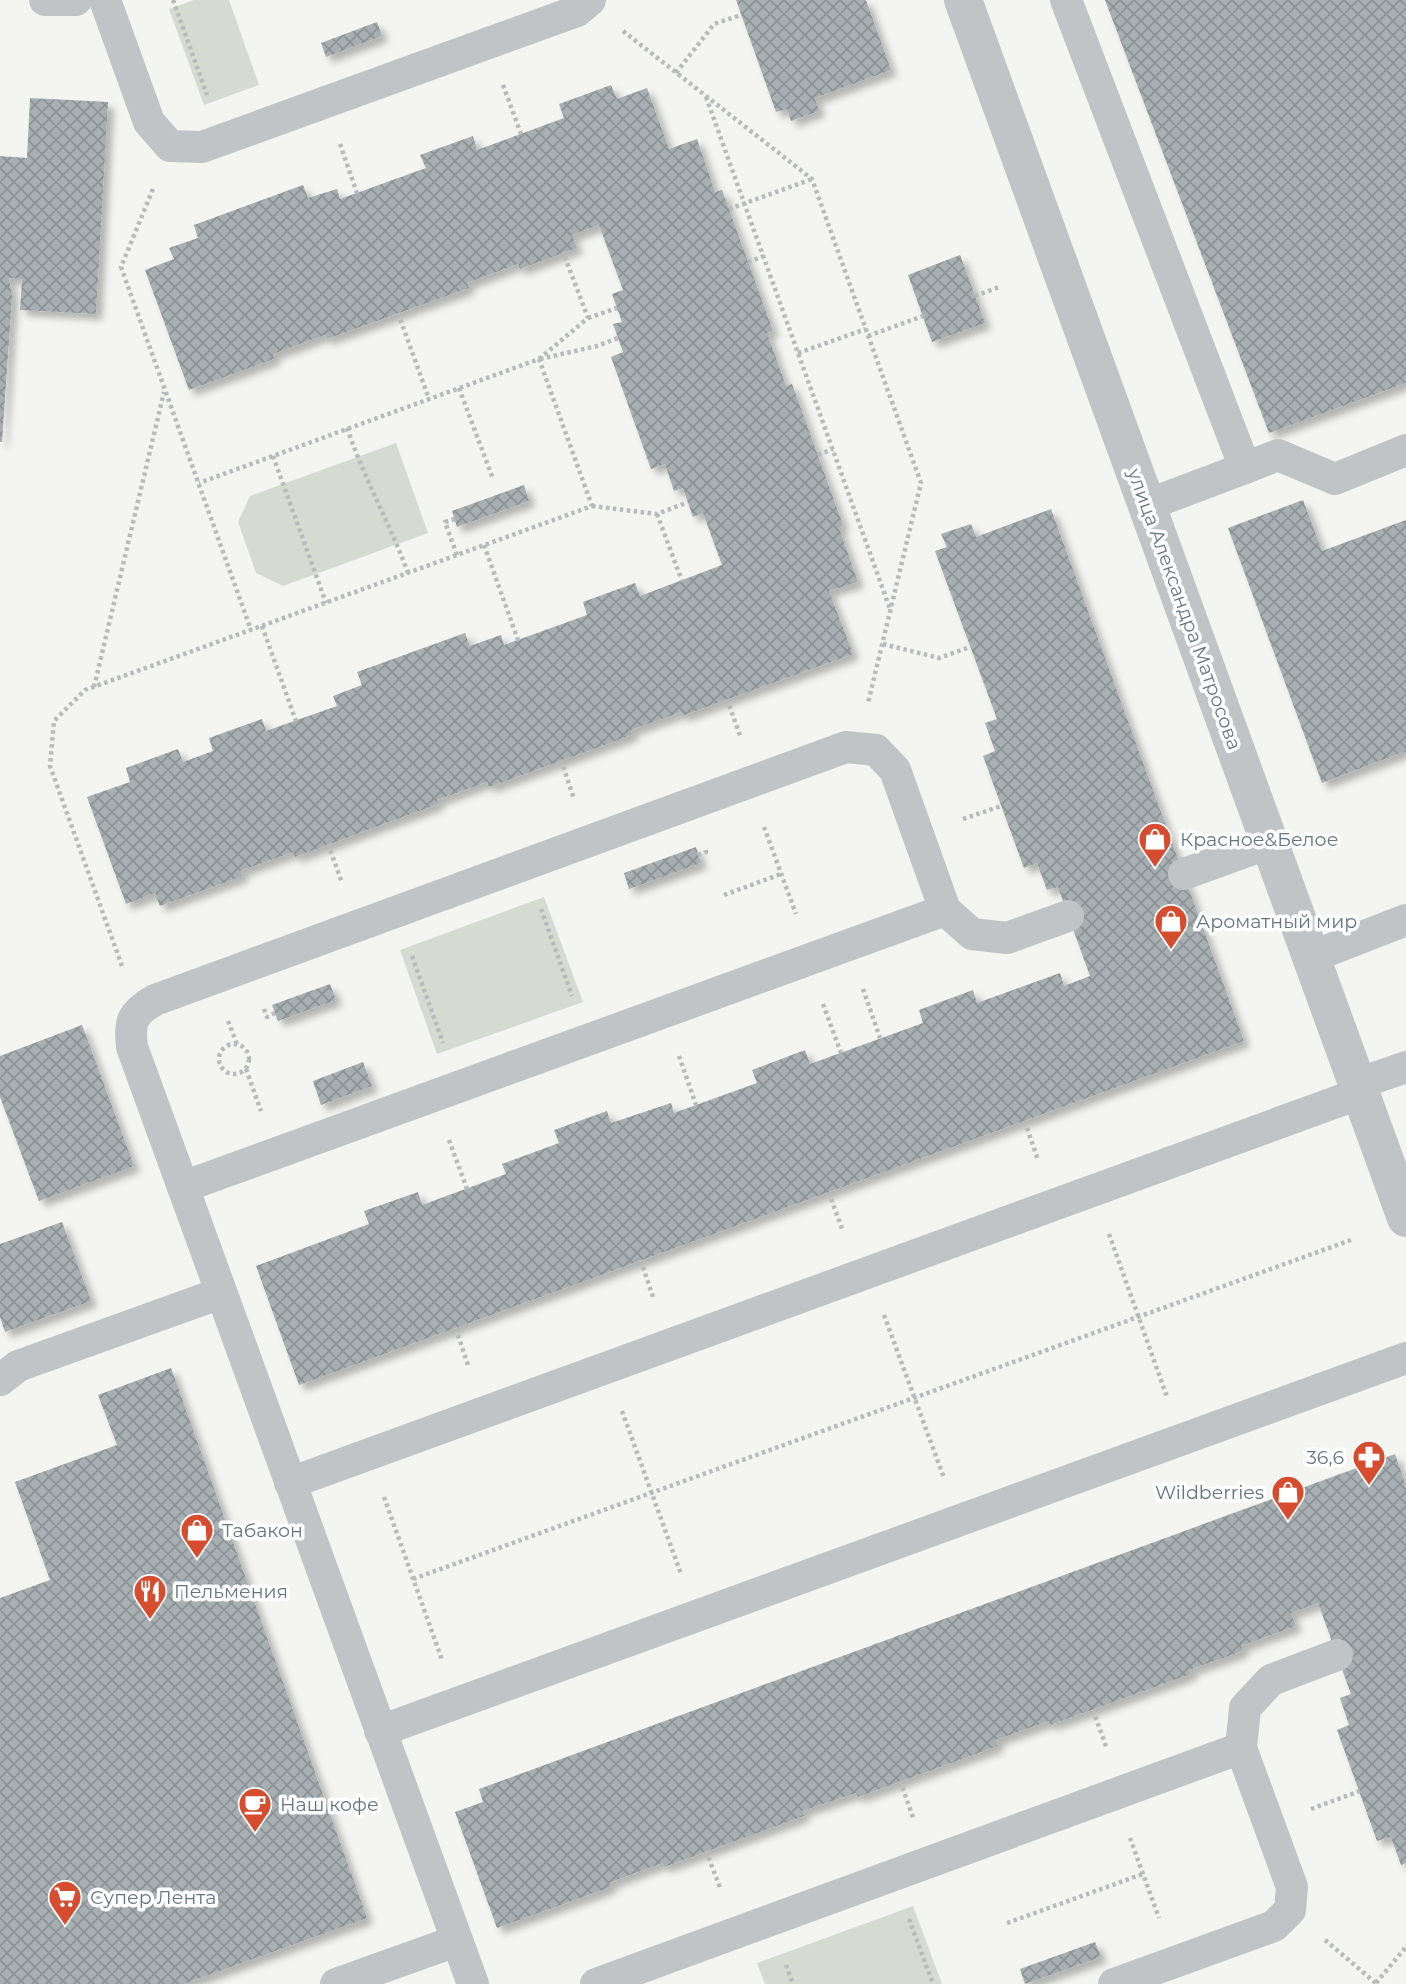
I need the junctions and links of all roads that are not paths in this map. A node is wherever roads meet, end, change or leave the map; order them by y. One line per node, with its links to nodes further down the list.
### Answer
1 (44, 0): 2 (lane)
2 (76, 0)
3 (104, 0): 4 (lane)
4 (590, 0)
5 (964, 0): 9 (street, улица Александра Матросова)
6 (1066, 0): 8 (lane)
7 (1406, 450): 8 (lane)
8 (1245, 468): 9 (lane)
9 (1147, 505): 10 (street, улица Александра Матросова)
10 (1269, 843): 11 (lane); 15 (street, улица Александра Матросова)
11 (1184, 874)
12 (945, 910): 13 (lane); 18 (lane); 18 (lane)
13 (1068, 916)
14 (1406, 920): 15 (lane)
15 (1311, 957): 17 (street, улица Александра Матросова)
16 (1406, 1066): 17 (lane)
17 (1359, 1089): 19 (street, улица Александра Матросова); 23 (lane)
18 (183, 1188): 20 (lane)
19 (1406, 1218)
20 (221, 1293): 22 (lane); 23 (lane)
21 (1406, 1358): 25 (lane)
22 (0, 1380)
23 (290, 1482): 25 (lane)
24 (1337, 1655): 26 (lane)
25 (380, 1731): 27 (lane)
26 (1241, 1748): 31 (lane); 32 (lane)
27 (456, 1941): 28 (lane); 30 (lane)
28 (407, 1972): 29 (lane)
29 (336, 1984)
30 (473, 1984)
31 (596, 1984)
32 (1114, 1984)

